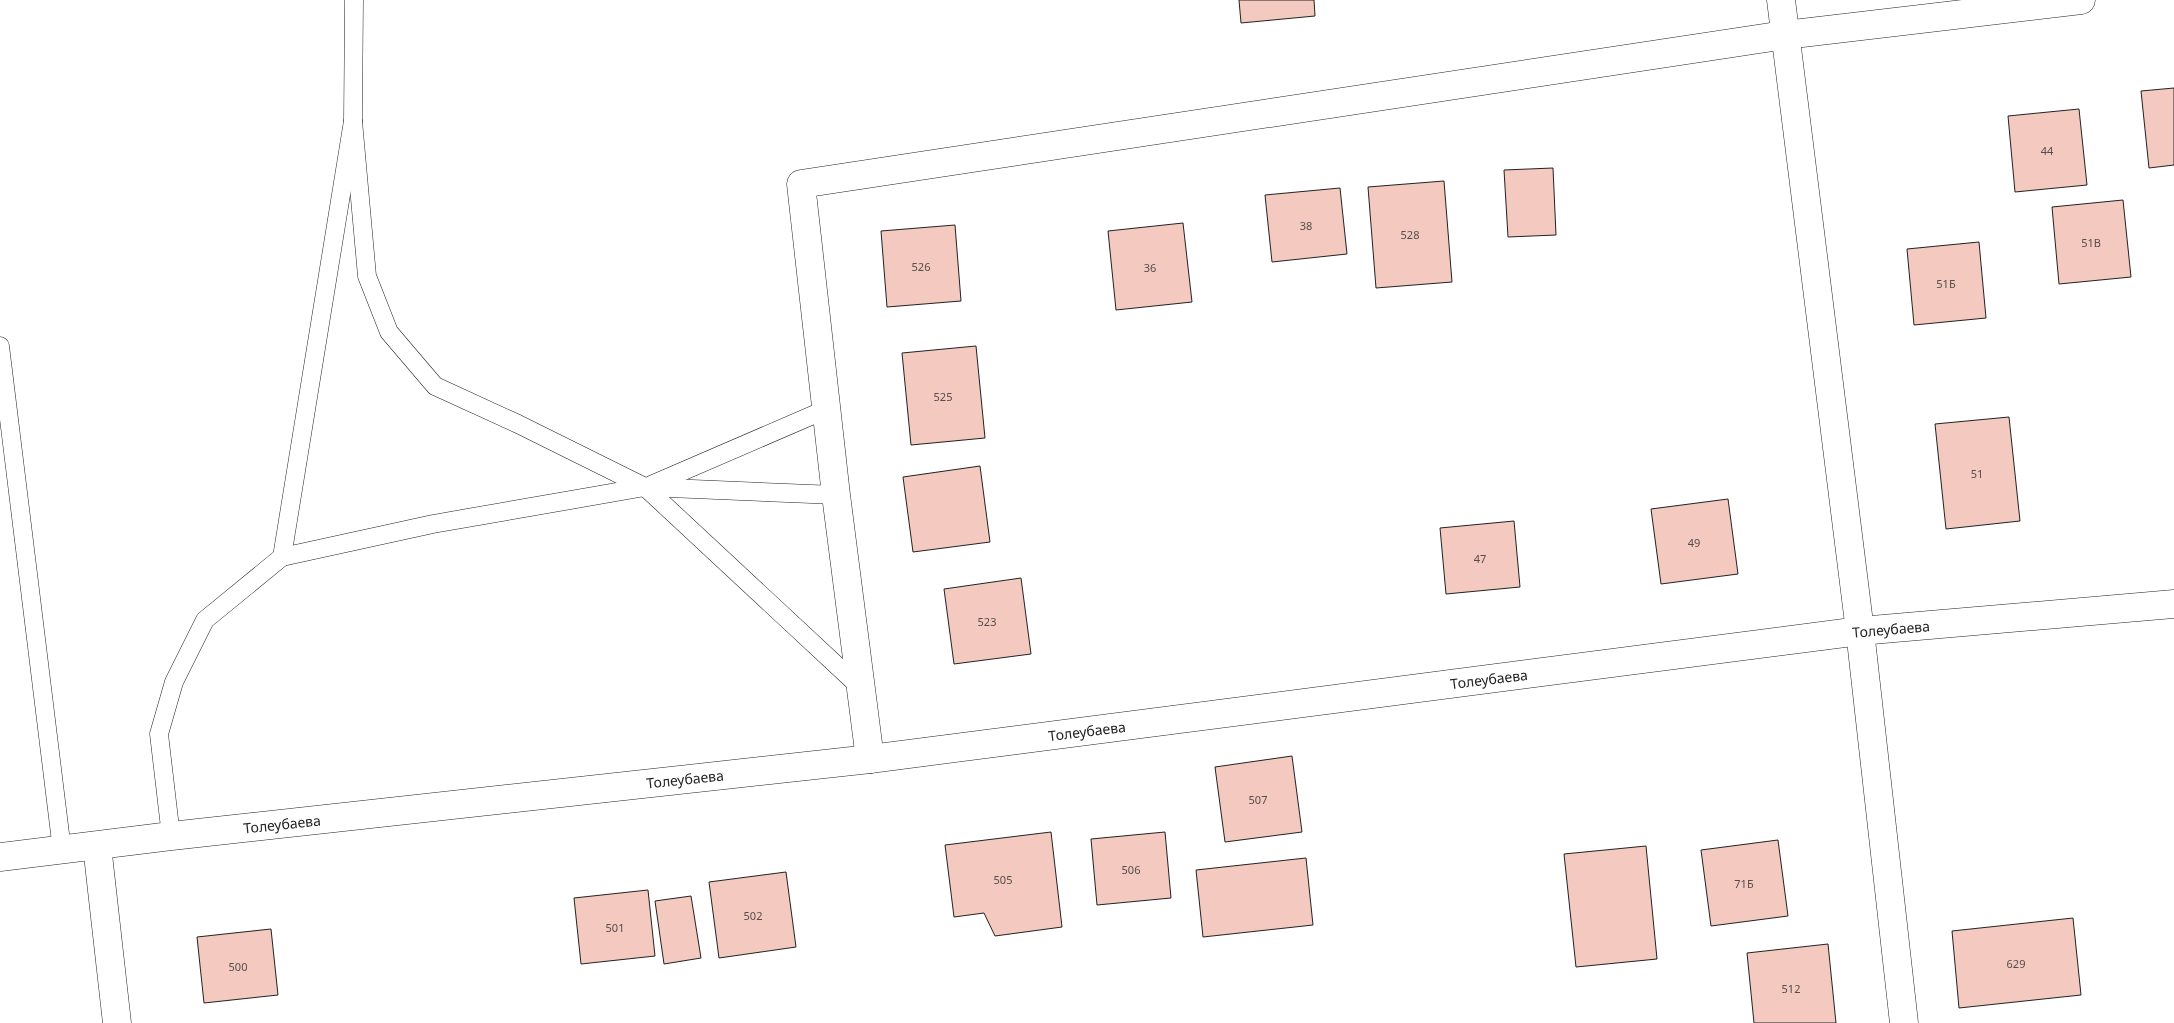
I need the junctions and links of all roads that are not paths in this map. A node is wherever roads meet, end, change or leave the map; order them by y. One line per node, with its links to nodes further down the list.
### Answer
1 (354, 0): 5 (lane)
2 (1781, 0): 4 (street)
3 (2081, 0): 4 (street)
4 (1785, 34): 7 (street); 12 (street)
5 (353, 121): 8 (lane); 10 (lane)
6 (0, 346): 17 (lane)
7 (827, 409): 8 (lane); 9 (street)
8 (646, 487): 9 (lane); 10 (lane); 13 (lane)
9 (836, 495): 13 (street)
10 (282, 557): 15 (lane)
11 (2174, 604): 12 (street, Толеубаева)
12 (1860, 631): 14 (street, Толеубаева); 20 (street)
13 (860, 688): 14 (street)
14 (870, 759): 15 (street, Толеубаева)
15 (170, 836): 16 (street, Толеубаева)
16 (97, 846): 17 (street, Толеубаева); 19 (street)
17 (62, 850): 18 (street, Толеубаева)
18 (0, 858)
19 (117, 1023)
20 (1904, 1023)

